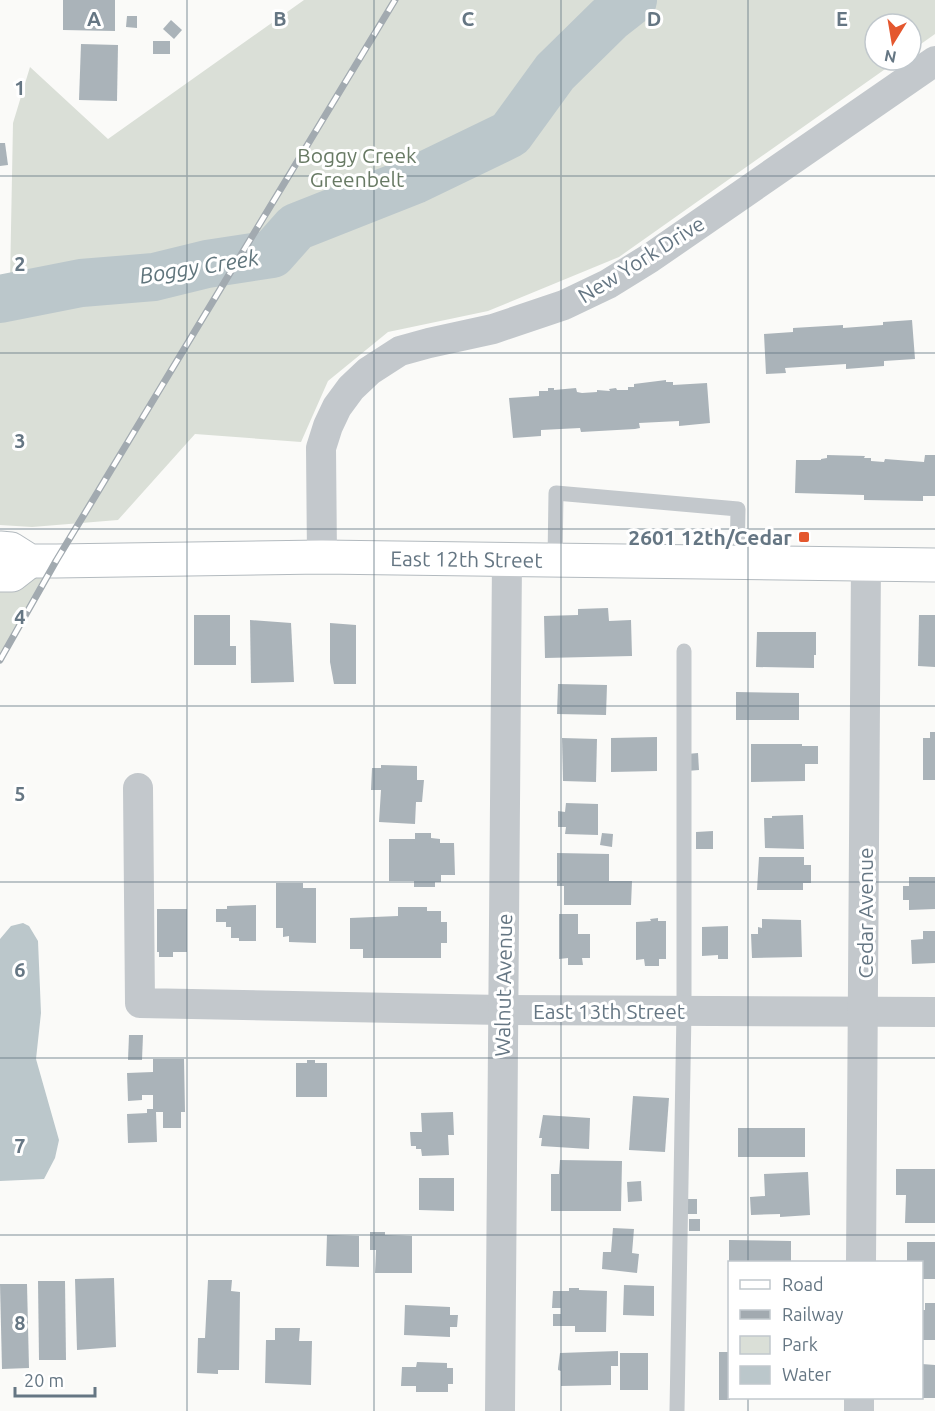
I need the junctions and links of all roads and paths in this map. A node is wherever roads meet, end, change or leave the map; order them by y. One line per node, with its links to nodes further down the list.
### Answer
1 (935, 62): 3 (street, New York Drive)
2 (0, 548): 6 (street, East 12th Street)
3 (322, 557): 4 (street, East 12th Street); 6 (street, East 12th Street)
4 (507, 560): 5 (street, East 12th Street); 13 (street, Walnut Avenue)
5 (555, 560): 7 (street, East 12th Street); 7 (lane)
6 (30, 561): 10 (street)
7 (737, 562): 8 (street, East 12th Street)
8 (867, 564): 9 (street, East 12th Street); 16 (street, Cedar Avenue)
9 (935, 565)
10 (0, 575)
11 (684, 651): 14 (lane)
12 (138, 788): 13 (street, East 13th Street)
13 (502, 1010): 14 (street, East 13th Street); 18 (street, Walnut Avenue)
14 (684, 1011): 16 (street, East 13th Street); 19 (lane)
15 (935, 1012): 16 (street, East 13th Street)
16 (864, 1013): 17 (street, Cedar Avenue)
17 (861, 1261)
18 (500, 1411)
19 (677, 1411)

